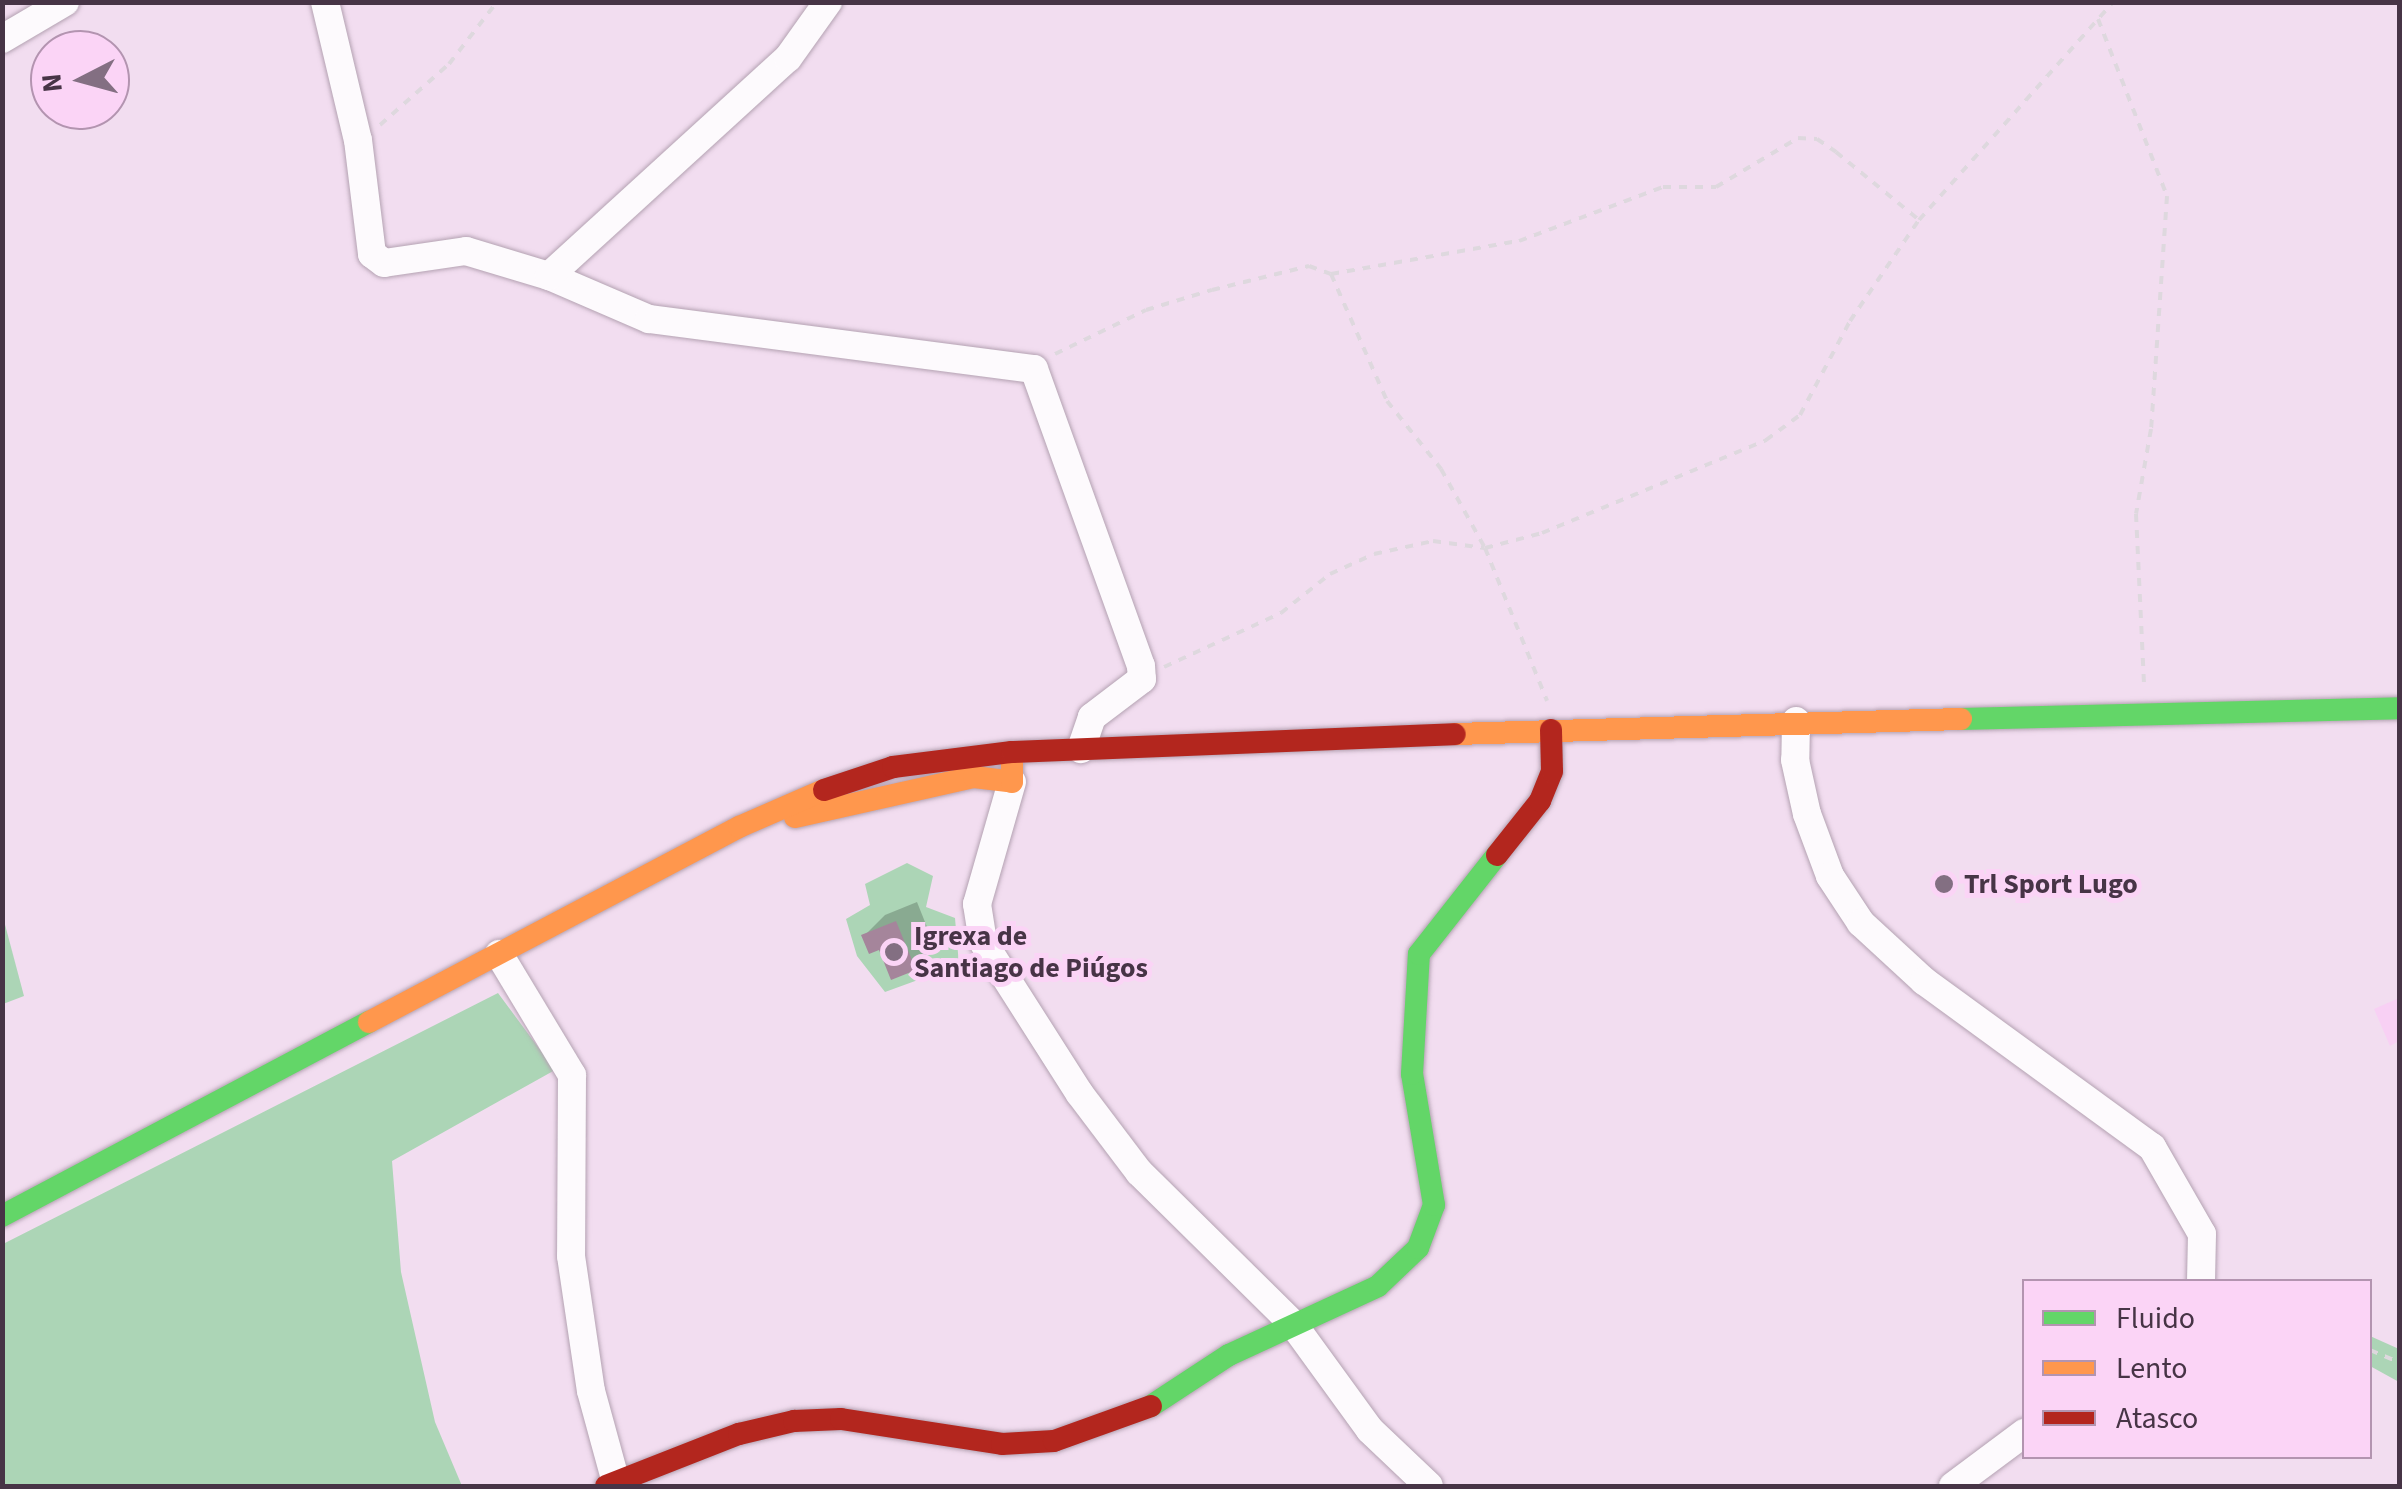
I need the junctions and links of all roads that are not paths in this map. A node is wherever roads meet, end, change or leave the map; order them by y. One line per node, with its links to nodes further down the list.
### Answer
1 (64, 2): 4 (street)
2 (325, 2): 5 (street)
3 (828, 2): 5 (street)
4 (2, 39)
5 (549, 276): 9 (street)
6 (2400, 708): 7 (main road)
7 (1796, 721): 8 (main road); 15 (street)
8 (1551, 730): 9 (main road); 16 (main road)
9 (1081, 749): 10 (main road)
10 (1012, 752): 11 (main road); 12 (main road)
11 (1012, 782): 12 (main road); 16 (street)
12 (739, 827): 13 (main road)
13 (499, 954): 14 (main road); 18 (street)
14 (2, 1216)
15 (2201, 1279)
16 (1293, 1324): 18 (main road); 19 (street)
17 (2022, 1435): 20 (street)
18 (613, 1485)
19 (1429, 1486)
20 (1954, 1486)

